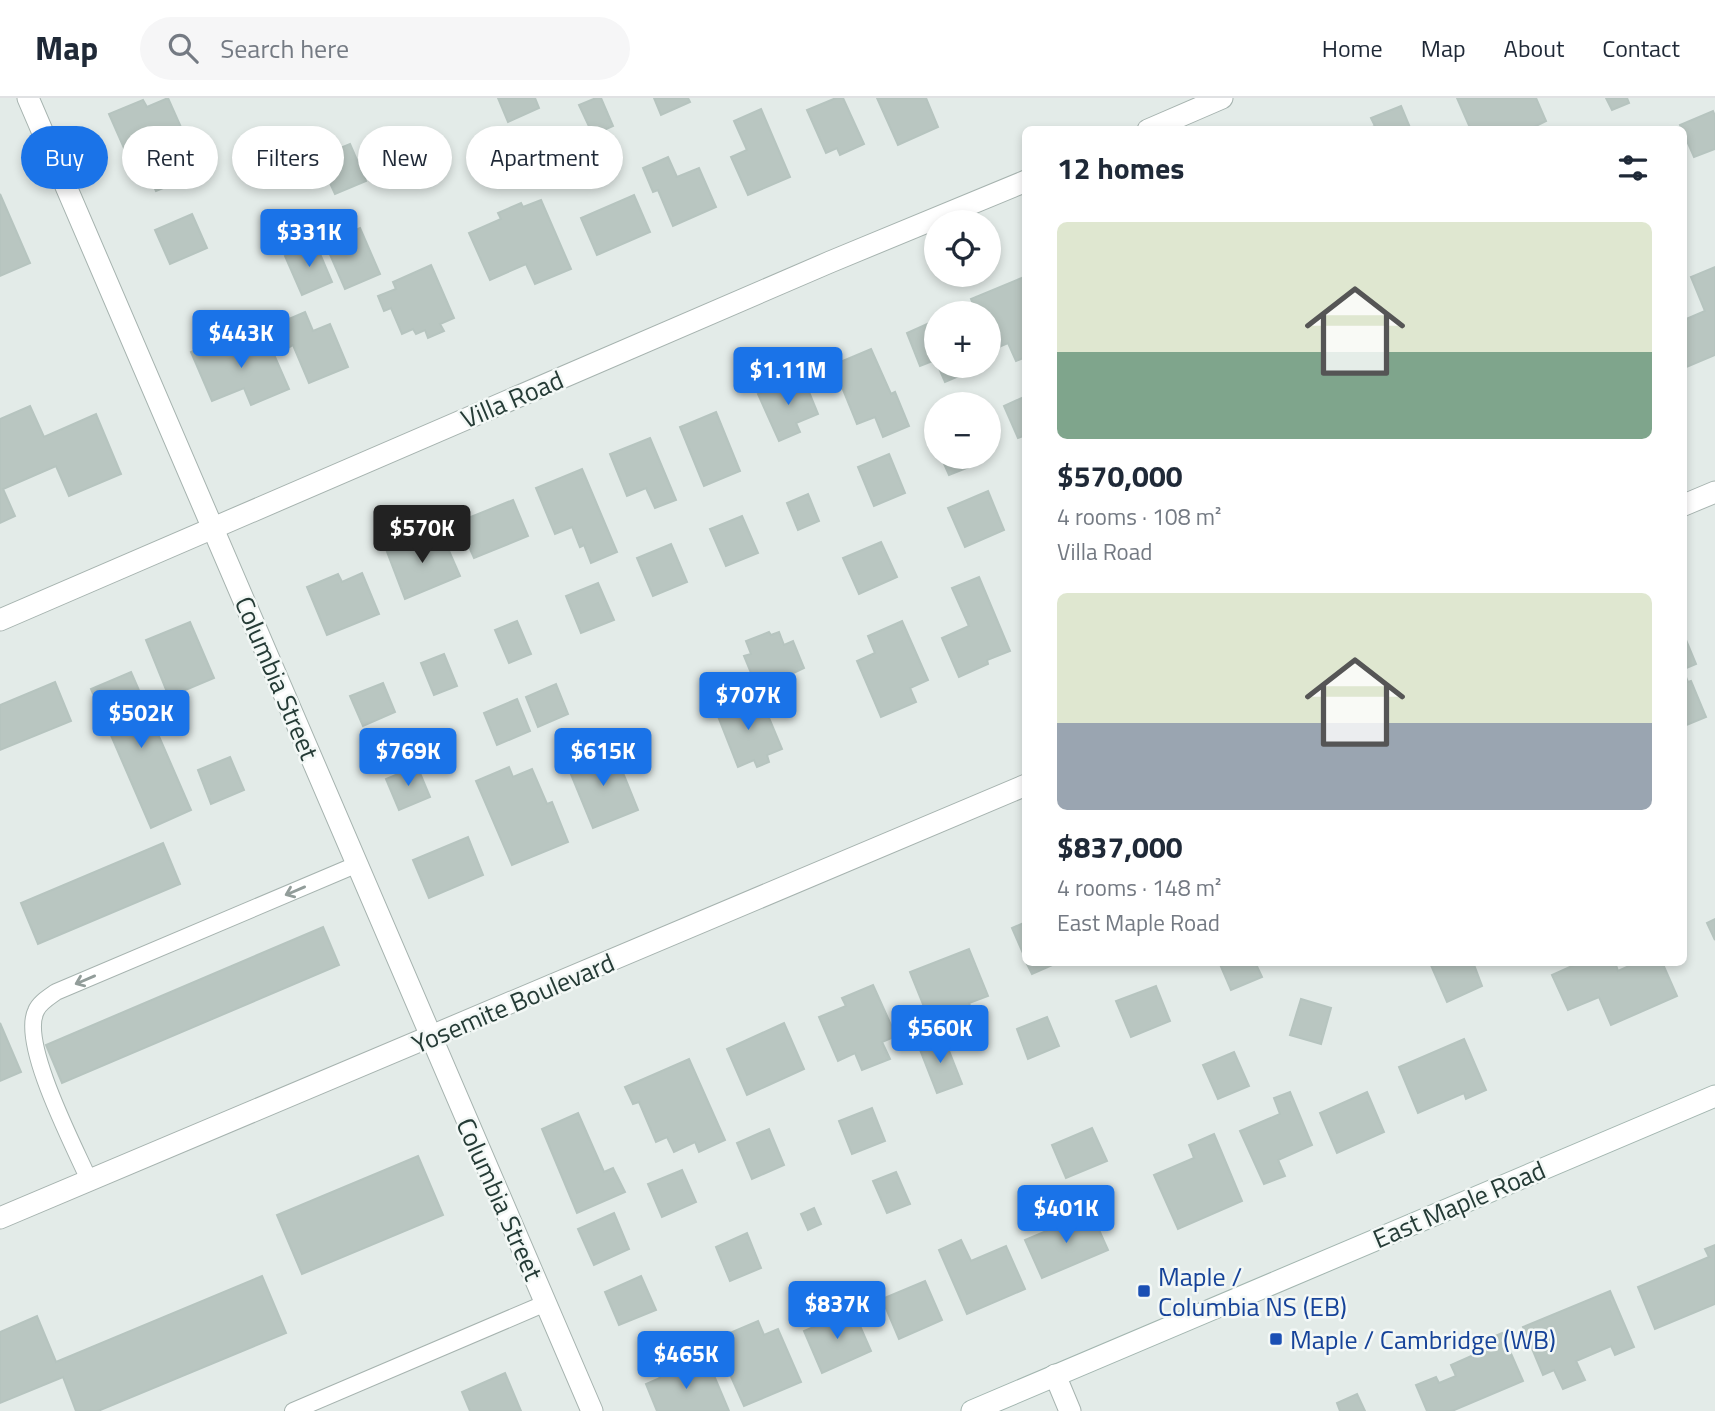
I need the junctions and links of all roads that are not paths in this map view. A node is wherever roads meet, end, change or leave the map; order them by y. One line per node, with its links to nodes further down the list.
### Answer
1 (28, 98): 7 (street, Columbia Street)
2 (1222, 98): 3 (street)
3 (1157, 126)
4 (1022, 183): 7 (street, Villa Road)
5 (1715, 492): 6 (street)
6 (1687, 504)
7 (212, 528): 8 (street, Villa Road); 10 (street, Columbia Street)
8 (0, 620)
9 (1022, 788): 11 (street, Yosemite Boulevard)
10 (358, 864): 11 (street, Columbia Street); 13 (lane, one-way to 13)
11 (431, 1038): 13 (street, Yosemite Boulevard); 15 (street, Columbia Street)
12 (1715, 1097): 16 (street, East Maple Road)
13 (89, 1180): 14 (street, Yosemite Boulevard)
14 (0, 1218)
15 (546, 1303): 17 (lane); 18 (street, Columbia Street)
16 (1055, 1375): 19 (street, East Maple Road); 20 (street)
17 (293, 1411)
18 (592, 1411)
19 (972, 1411)
20 (1070, 1411)

